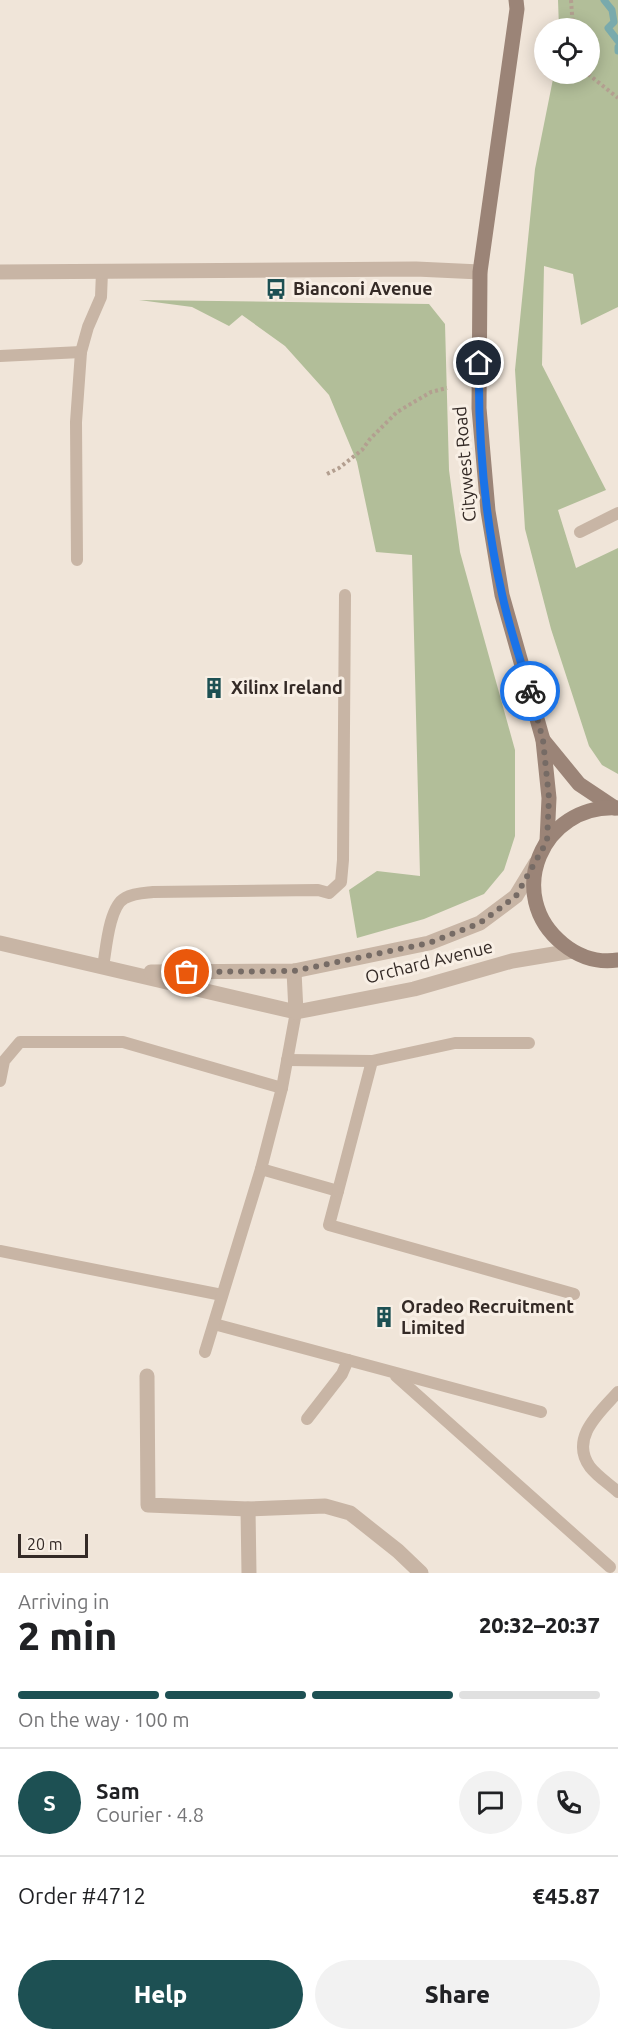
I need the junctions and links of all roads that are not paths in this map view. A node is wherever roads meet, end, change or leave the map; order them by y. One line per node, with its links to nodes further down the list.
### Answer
1 (516, 0): 4 (main road, Citywest Road)
2 (0, 272): 3 (street)
3 (102, 272): 4 (street); 5 (lane)
4 (480, 272): 11 (main road, Citywest Road)
5 (81, 352): 6 (lane); 9 (lane)
6 (0, 356)
7 (618, 513): 8 (lane)
8 (580, 532)
9 (77, 560)
10 (345, 595): 18 (lane)
11 (543, 740): 12 (main road, Citywest Road); 13 (main road, Citywest Road)
12 (617, 808): 13 (main road)
13 (547, 841): 14 (main road)
14 (536, 862): 16 (main road); 19 (street, Orchard Avenue)
15 (0, 944): 18 (street, Orchard Avenue)
16 (572, 951): 17 (main road); 21 (street, Orchard Avenue)
17 (615, 964)
18 (103, 967): 20 (street, Orchard Avenue)
19 (294, 971): 20 (street, Orchard Avenue); 21 (street)
20 (124, 972): 21 (street, Orchard Avenue)
21 (296, 1011): 23 (lane)
22 (530, 1043): 24 (lane)
23 (287, 1060): 24 (lane); 26 (lane)
24 (372, 1061): 28 (lane)
25 (0, 1081): 26 (lane)
26 (282, 1088): 27 (lane)
27 (261, 1169): 28 (lane); 31 (lane)
28 (338, 1191): 30 (lane)
29 (0, 1251): 31 (lane)
30 (574, 1294)
31 (222, 1295): 32 (lane)
32 (214, 1324): 33 (lane); 34 (lane)
33 (205, 1352)
34 (348, 1360): 35 (lane); 39 (lane)
35 (393, 1373): 38 (lane); 42 (lane)
36 (147, 1376): 41 (street)
37 (618, 1392): 40 (lane)
38 (542, 1412)
39 (307, 1419)
40 (618, 1492)
41 (249, 1509): 43 (street); 44 (street)
42 (611, 1568)
43 (249, 1573)
44 (421, 1573)

